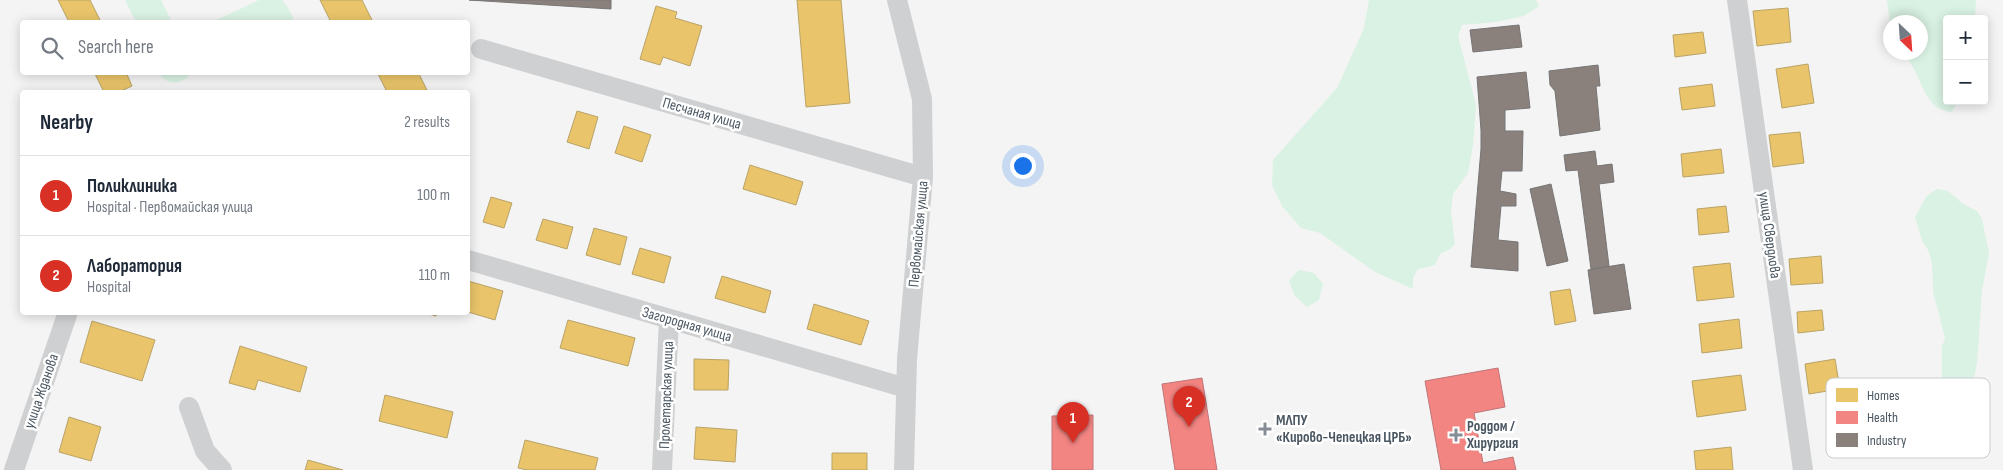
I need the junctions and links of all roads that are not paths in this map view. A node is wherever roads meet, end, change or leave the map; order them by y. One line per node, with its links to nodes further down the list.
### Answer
1 (897, 0): 4 (street, Первомайская улица)
2 (1737, 0): 14 (street, улица Свердлова)
3 (481, 49): 4 (street, Песчаная улица)
4 (923, 177): 8 (street, Первомайская улица)
5 (470, 261): 7 (street, Загородная улица)
6 (67, 315): 10 (street, улица Жданова)
7 (669, 319): 8 (street, Загородная улица); 12 (street, Пролетарская улица)
8 (906, 388): 13 (street, Первомайская улица)
9 (189, 407): 11 (street)
10 (14, 470)
11 (222, 470)
12 (662, 470)
13 (904, 470)
14 (1803, 470)

